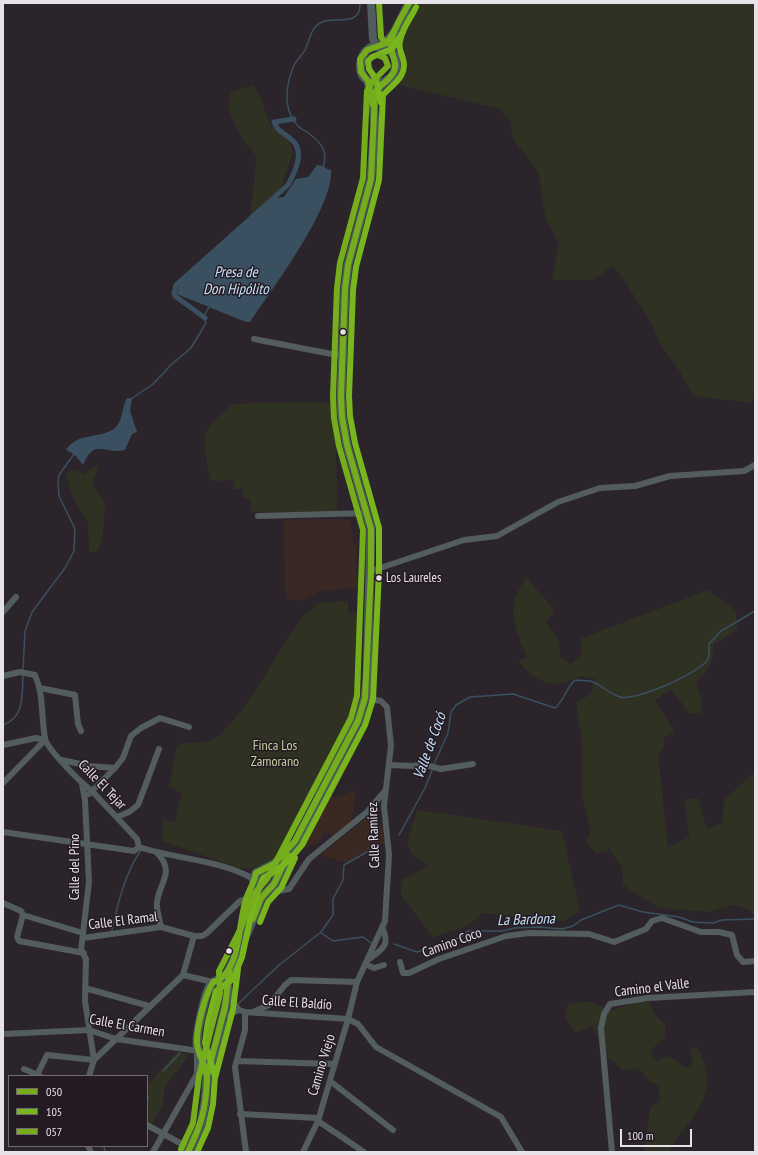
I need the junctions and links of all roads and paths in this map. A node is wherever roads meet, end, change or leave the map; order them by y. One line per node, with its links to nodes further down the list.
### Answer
1 (371, 3): 3 (street)
2 (410, 3): 4 (main road)
3 (371, 28): 5 (street); 6 (street)
4 (393, 35): 5 (main road); 7 (main road)
5 (379, 47): 6 (main road); 7 (main road)
6 (367, 50): 8 (main road)
7 (391, 52): 9 (main road)
8 (368, 81): 9 (main road); 10 (main road)
9 (385, 82): 10 (main road)
10 (373, 102): 12 (main road)
11 (254, 339): 12 (street)
12 (342, 356): 14 (main road)
13 (755, 465): 16 (street)
14 (368, 513): 15 (street); 16 (main road)
15 (258, 516)
16 (371, 571): 21 (main road)
17 (16, 597): 18 (street)
18 (3, 612)
19 (3, 676): 20 (street)
20 (40, 688): 23 (street); 24 (street)
21 (365, 698): 29 (street, Calle Ramírez); 38 (main road)
22 (189, 727): 30 (street)
23 (81, 731)
24 (45, 740): 25 (street); 27 (street, Calle El Tejar); 31 (street)
25 (3, 746)
26 (159, 749): 36 (street)
27 (62, 760): 30 (street); 32 (street, Calle El Tejar)
28 (472, 764): 29 (street)
29 (389, 765): 34 (street, Calle Ramírez)
30 (115, 768): 33 (street)
31 (3, 783)
32 (82, 784): 33 (street, Calle El Tejar); 35 (street, Calle del Pino)
33 (91, 790): 35 (street); 36 (street, Calle El Tejar)
34 (385, 791): 46 (street); 52 (street, Calle Ramírez)
35 (85, 800): 39 (street, Calle del Pino)
36 (117, 817): 40 (street, Calle El Tejar)
37 (3, 832): 39 (street)
38 (295, 841): 42 (main road); 44 (main road)
39 (88, 844): 40 (street); 53 (street, Calle del Pino)
40 (139, 847): 41 (street)
41 (157, 853): 43 (street); 51 (street)
42 (263, 870): 43 (street); 44 (main road); 45 (main road)
43 (242, 873): 45 (street)
44 (275, 880): 46 (main road)
45 (254, 884): 46 (main road); 47 (street); 49 (main road)
46 (268, 890): 49 (main road)
47 (246, 898): 54 (street); 56 (street)
48 (3, 903): 50 (street)
49 (256, 908): 56 (main road)
50 (23, 915): 53 (street); 55 (street)
51 (161, 927): 53 (street, Calle El Ramal); 54 (street, Calle El Ramal)
52 (382, 927): 58 (street, Calle Ramírez); 58 (street)
53 (83, 935): 55 (street, Calle del Pino)
54 (194, 936): 62 (street)
55 (84, 953): 65 (street, Calle del Pino)
56 (235, 954): 61 (main road)
57 (755, 961): 59 (street, Camino Coco)
58 (366, 962): 60 (street); 64 (street, Calle Ramírez)
59 (400, 962)
60 (384, 965)
61 (227, 974): 63 (main road); 66 (main road)
62 (183, 975): 63 (street); 68 (street)
63 (213, 982): 66 (main road); 75 (main road)
64 (357, 982): 69 (street); 71 (street, Camino Viejo)
65 (85, 988): 68 (street); 72 (street, Calle del Pino)
66 (227, 991): 69 (street); 70 (main road)
67 (754, 991): 96 (street, Camino el Valle)
68 (149, 1006): 74 (street)
69 (243, 1010): 70 (street); 71 (street, Calle El Baldío); 78 (street)
70 (222, 1017): 76 (main road)
71 (348, 1019): 79 (street, Camino Viejo); 95 (street)
72 (89, 1030): 73 (street, Calle El Carmen); 74 (street, Calle El Carmen); 77 (street, Calle del Pino)
73 (3, 1034)
74 (116, 1039): 75 (street, Calle El Carmen); 77 (street)
75 (199, 1050): 76 (main road); 83 (main road); 89 (street)
76 (214, 1051): 83 (main road)
77 (94, 1060): 81 (street); 82 (street)
78 (237, 1061): 79 (street); 85 (street)
79 (334, 1064): 84 (street, Camino Viejo)
80 (24, 1069): 81 (street)
81 (39, 1075)
82 (89, 1075)
83 (207, 1076): 90 (main road)
84 (330, 1080): 86 (street, Camino Viejo); 88 (street)
85 (240, 1114): 86 (street); 92 (street)
86 (318, 1119): 93 (street, Camino Viejo); 94 (street)
87 (148, 1126): 89 (street)
88 (393, 1130)
89 (164, 1134): 90 (street); 91 (street)
90 (190, 1150)
91 (153, 1152)
92 (246, 1152)
93 (303, 1152)
94 (364, 1152)
95 (522, 1152)
96 (612, 1152)

